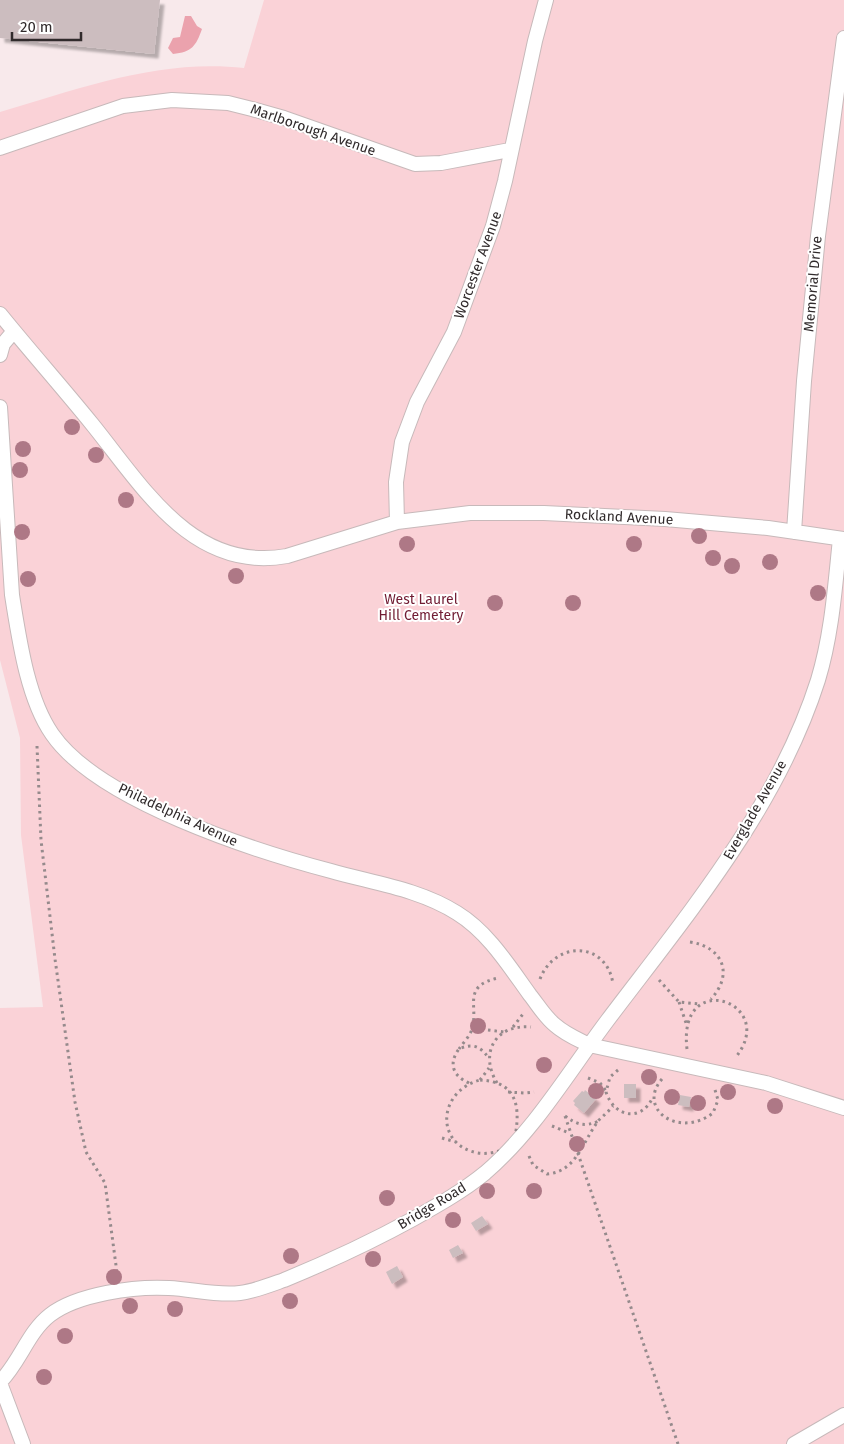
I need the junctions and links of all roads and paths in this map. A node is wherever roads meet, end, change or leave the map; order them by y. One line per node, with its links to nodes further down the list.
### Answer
1 (546, 0): 4 (lane, Worcester Avenue)
2 (844, 38): 10 (lane, Memorial Drive)
3 (0, 148): 4 (lane, Marlborough Avenue)
4 (510, 150): 9 (lane, Worcester Avenue)
5 (0, 314): 6 (lane)
6 (14, 332): 7 (lane); 9 (lane)
7 (0, 355)
8 (0, 407): 12 (lane, Philadelphia Avenue)
9 (397, 522): 10 (lane, Rockland Avenue)
10 (794, 532): 11 (lane, Rockland Avenue)
11 (842, 538): 13 (lane, Everglade Avenue)
12 (44, 721): 15 (lane, Philadelphia Avenue); 47 (path)
13 (666, 943): 14 (lane, Everglade Avenue); 16 (path)
14 (650, 964): 18 (path); 20 (lane, Everglade Avenue)
15 (522, 983): 17 (lane, Philadelphia Avenue); 22 (path); 27 (path)
16 (711, 1000): 19 (path); 32 (path)
17 (535, 1001): 20 (path); 26 (lane, Philadelphia Avenue)
18 (679, 1002): 19 (path); 21 (path)
19 (699, 1004): 21 (path)
20 (613, 1012): 26 (lane, Everglade Avenue)
21 (686, 1023): 30 (path)
22 (513, 1028): 23 (path); 25 (path)
23 (533, 1028)
24 (488, 1030): 25 (path)
25 (504, 1032): 29 (path)
26 (589, 1045): 28 (lane); 34 (lane, Bridge Road)
27 (459, 1049): 29 (path); 35 (path)
28 (639, 1055): 30 (lane); 38 (path)
29 (488, 1057): 31 (path)
30 (693, 1066): 32 (lane); 37 (path); 37 (path)
31 (489, 1068): 33 (path); 36 (path)
32 (721, 1072): 39 (lane)
33 (480, 1080): 35 (path); 36 (path)
34 (562, 1082): 40 (path); 42 (lane, Bridge Road)
35 (469, 1083): 44 (path)
36 (498, 1083): 45 (path)
37 (653, 1095): 38 (path)
38 (613, 1106): 41 (path)
39 (844, 1108)
40 (565, 1116): 41 (path); 46 (path)
41 (599, 1121): 46 (path)
42 (526, 1132): 45 (lane, Bridge Road); 46 (path)
43 (442, 1138): 44 (path)
44 (457, 1142): 45 (path)
45 (513, 1147): 47 (lane, Bridge Road)
46 (578, 1155): 51 (path)
47 (120, 1291): 48 (lane, Bridge Road)
48 (0, 1383): 50 (lane)
49 (844, 1416): 52 (lane)
50 (22, 1444)
51 (678, 1444)
52 (794, 1444)

